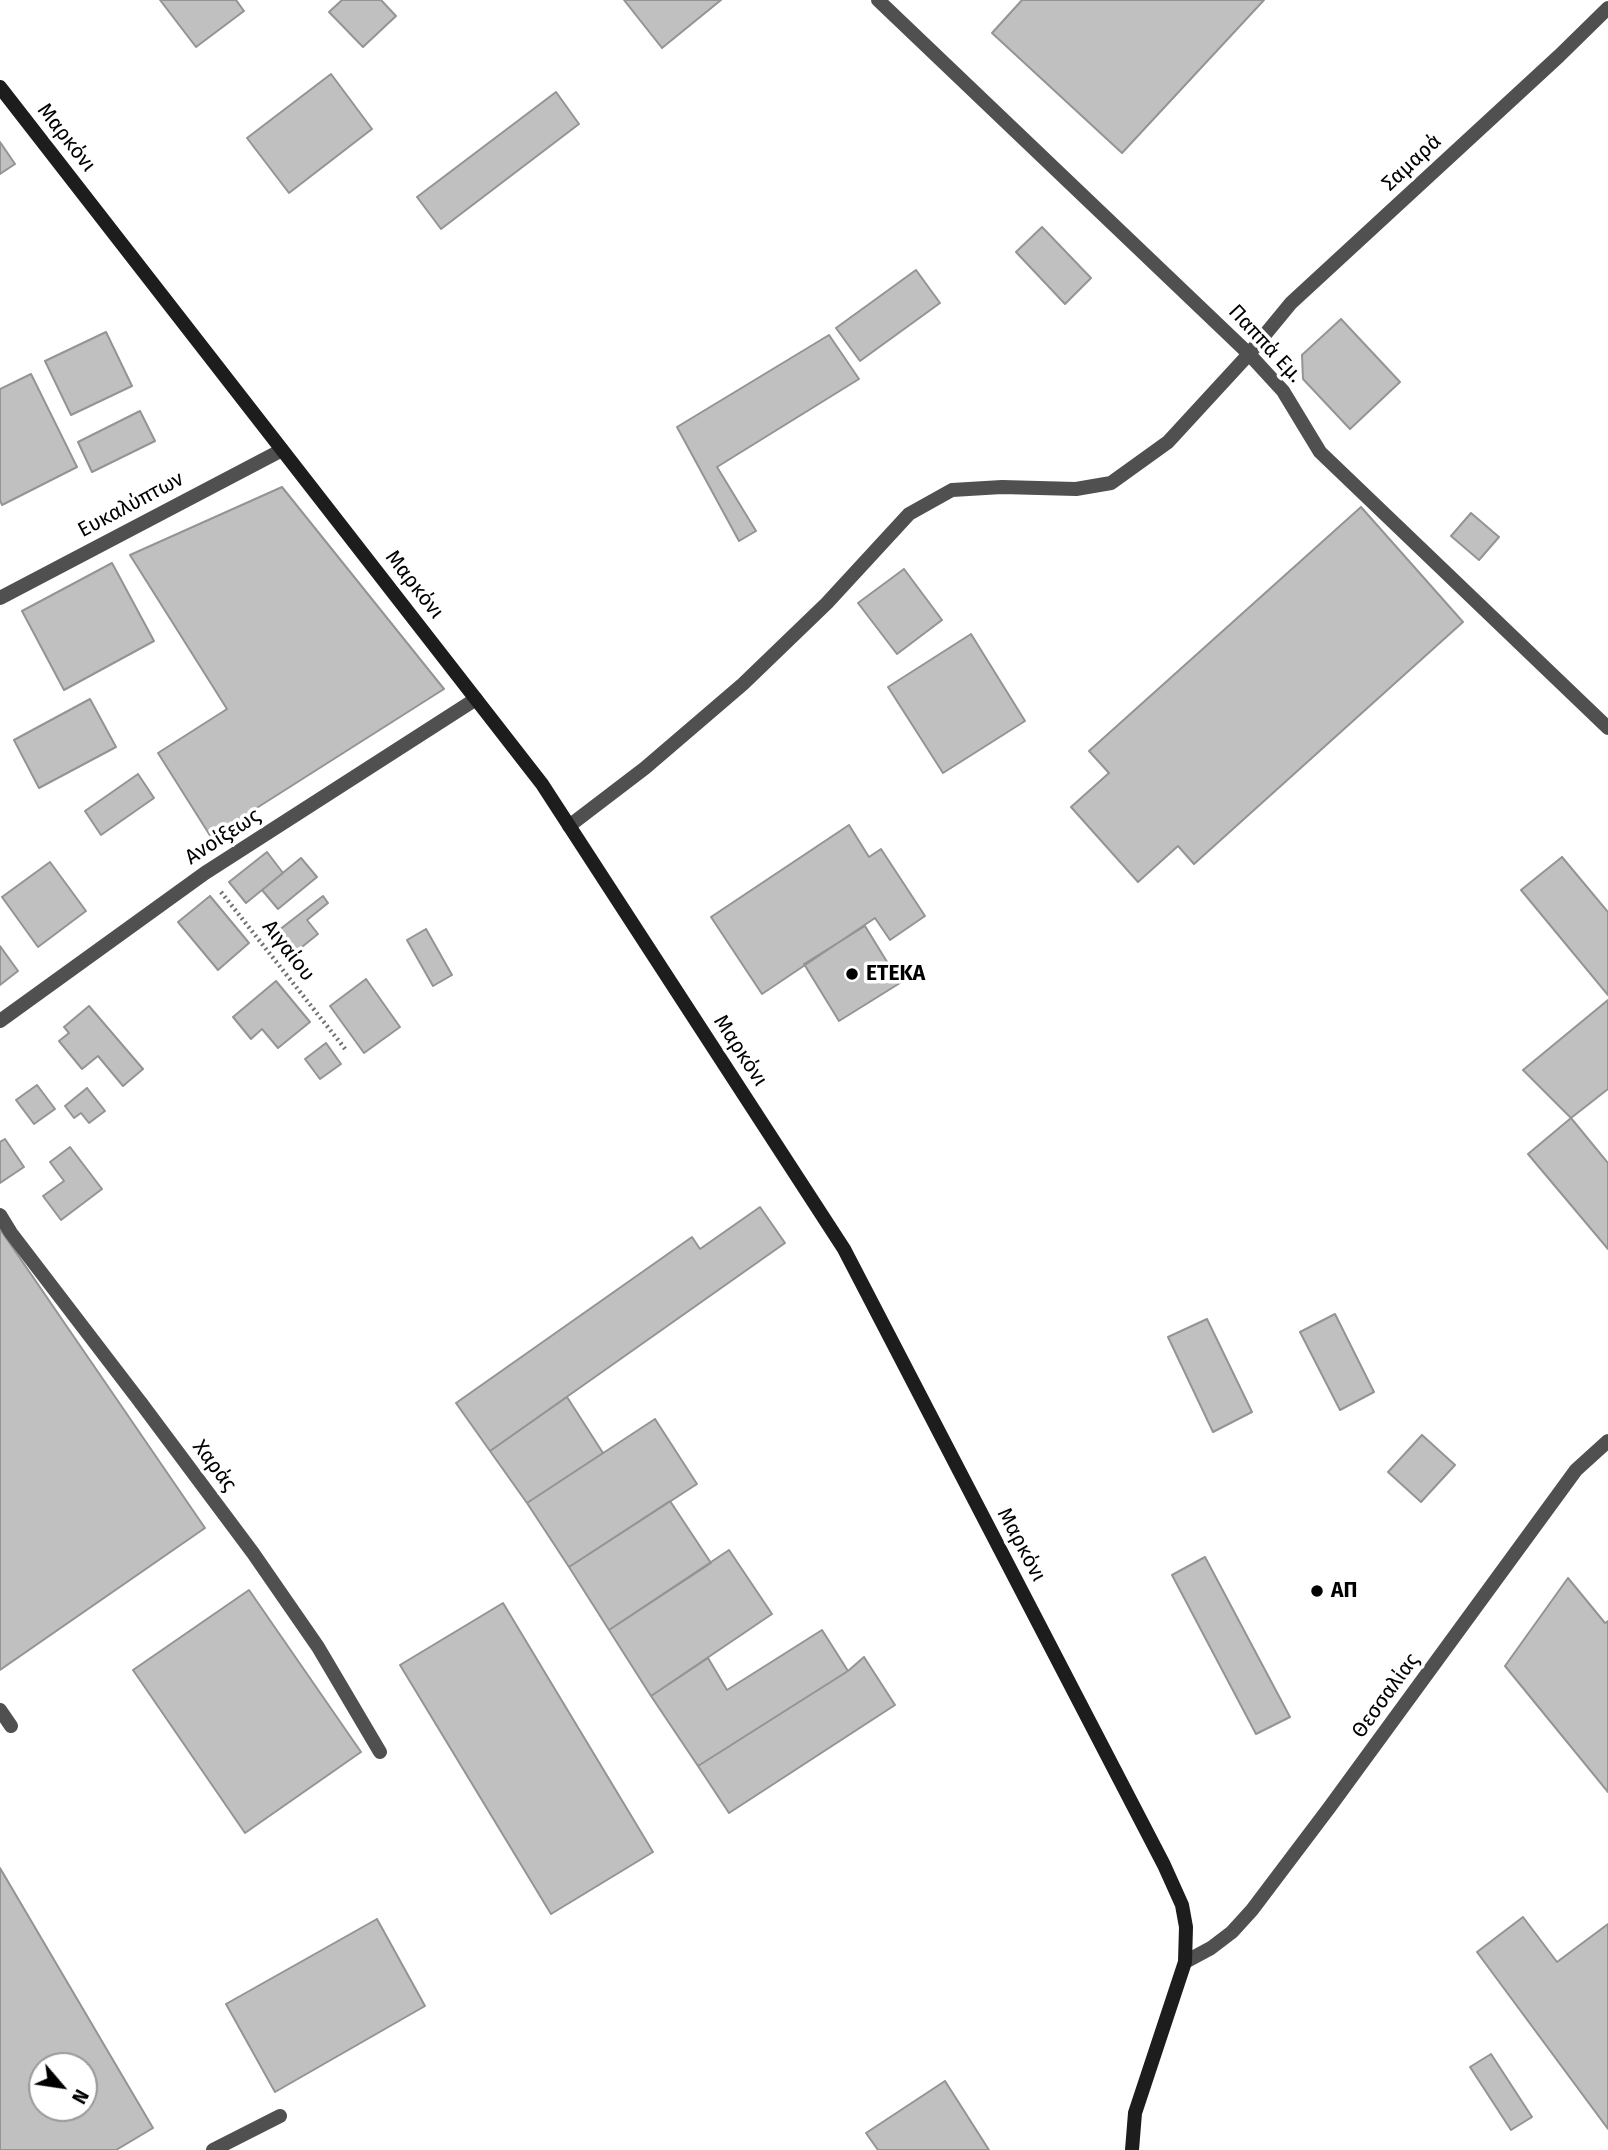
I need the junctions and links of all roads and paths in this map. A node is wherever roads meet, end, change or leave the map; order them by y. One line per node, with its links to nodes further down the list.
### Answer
1 (878, 0): 4 (street, Παππά Εμ.)
2 (1608, 8): 4 (street, Σαμαρά)
3 (0, 87): 5 (street, Μαρκόνι)
4 (1249, 354): 8 (street, Παππά Εμ.); 9 (street, Σαμαρά)
5 (282, 450): 6 (street, Ευκαλύπτων); 7 (street, Μαρκόνι)
6 (0, 598)
7 (475, 699): 9 (street, Μαρκόνι); 10 (street, Ανοίξεως)
8 (1608, 728)
9 (569, 826): 18 (street, Μαρκόνι)
10 (205, 873): 11 (street, Ανοίξεως); 12 (path, Αιγαίου)
11 (0, 1021)
12 (346, 1050)
13 (0, 1215): 17 (street, Χαράς)
14 (1608, 1441): 18 (street, Θεσσαλίας)
15 (0, 1710): 16 (street)
16 (11, 1726)
17 (380, 1752)
18 (1185, 1962): 21 (street, Μαρκόνι)
19 (281, 2116): 20 (street)
20 (213, 2150)
21 (1132, 2150)

